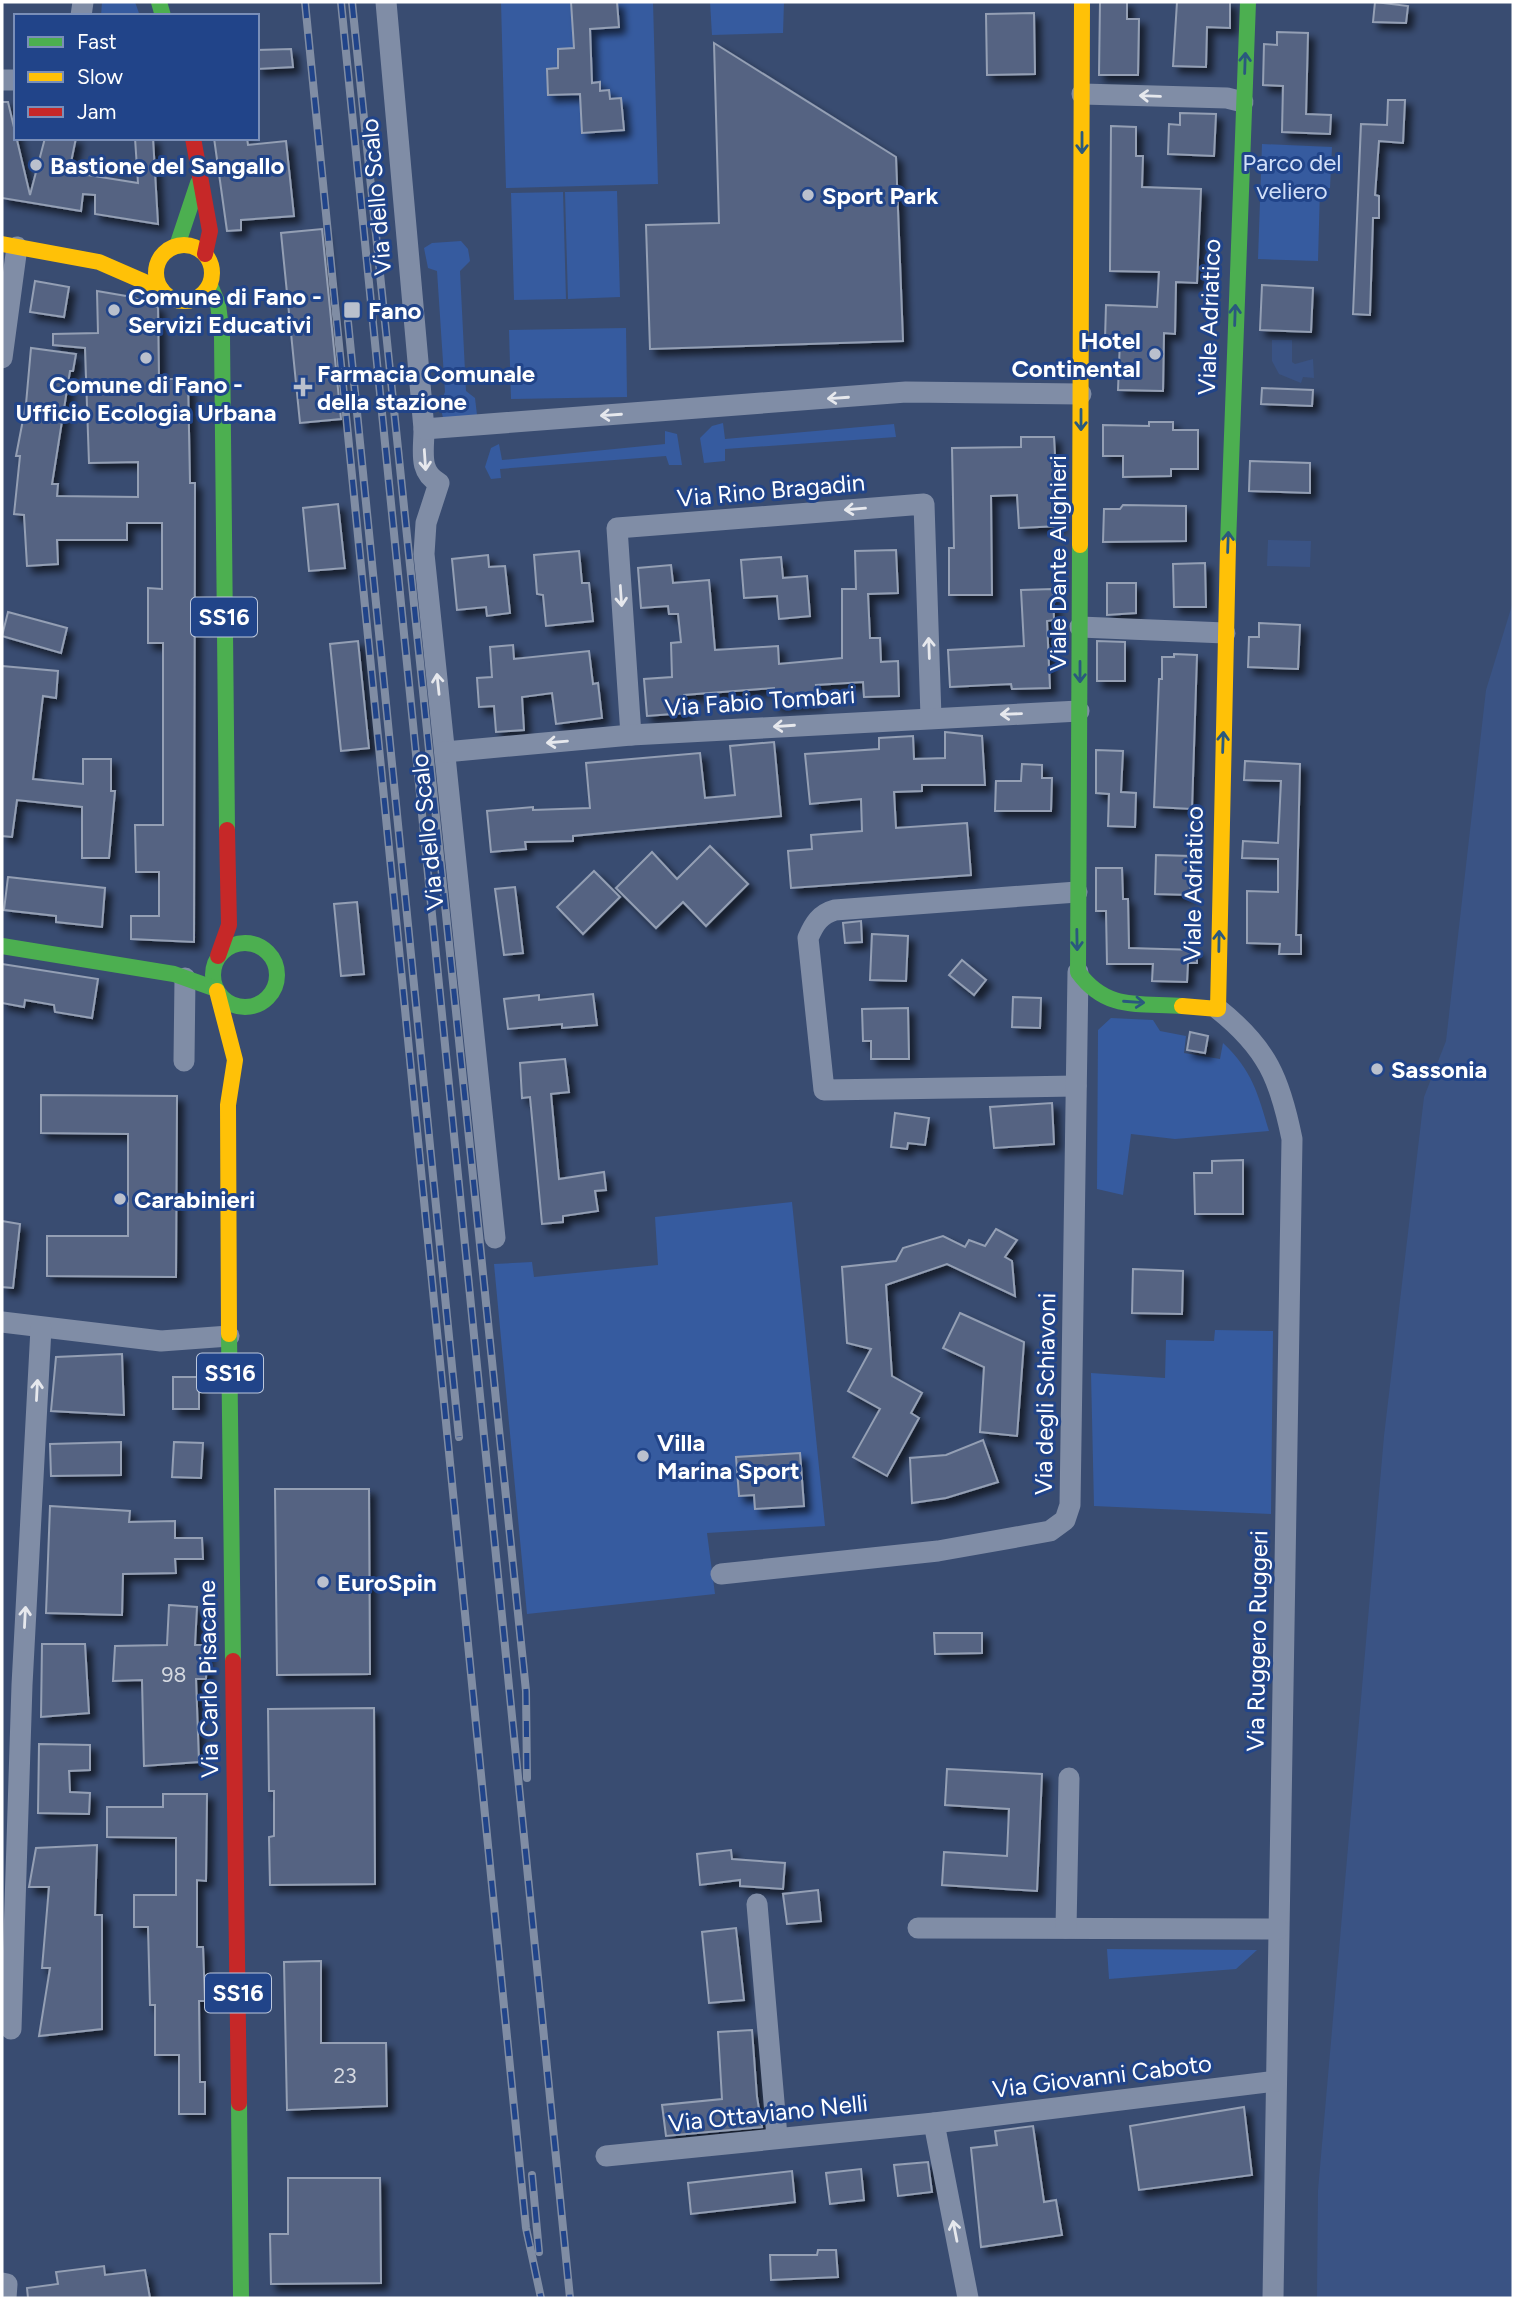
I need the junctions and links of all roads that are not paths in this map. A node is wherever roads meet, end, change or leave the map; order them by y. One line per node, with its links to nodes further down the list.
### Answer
1 (386, 2): 19 (street, Via dello Scalo)
2 (1082, 2): 4 (main road, Viale Dante Alighieri)
3 (1248, 2): 5 (main road, Viale Adriatico, one-way to 3)
4 (1082, 94): 5 (street, one-way to 4); 18 (main road, Viale Dante Alighieri, one-way to 18)
5 (1243, 102): 21 (main road, Viale Adriatico, one-way to 5)
6 (193, 140): 7 (main road)
7 (201, 173): 9 (main road); 10 (main road)
8 (9, 246): 11 (main road); 16 (street)
9 (170, 249): 10 (main road); 11 (main road); 13 (main road)
10 (205, 254): 12 (main road)
11 (99, 262): 13 (main road)
12 (210, 285): 13 (main road); 17 (main road, Via Carlo Pisacane)
13 (167, 294): 14 (main road)
14 (193, 320)
15 (203, 335): 17 (main road)
16 (2, 358)
17 (220, 377): 26 (main road, Via Carlo Pisacane / SS16)
18 (1081, 394): 19 (street, one-way to 19); 20 (main road, Viale Dante Alighieri, one-way to 20)
19 (424, 429): 25 (street, Via dello Scalo)
20 (1080, 627): 21 (street); 22 (main road, Viale Dante Alighieri, one-way to 22)
21 (1225, 633): 34 (main road, Viale Adriatico, one-way to 21)
22 (1079, 711): 23 (street, Via Fabio Tombari, one-way to 23); 27 (main road, Viale Dante Alighieri)
23 (931, 717): 24 (street, Via Fabio Tombari, one-way to 24); 24 (street, Via Rino Bragadin, one-way to 24)
24 (631, 735): 25 (street, Via Fabio Tombari, one-way to 25)
25 (445, 752): 39 (street, Via dello Scalo)
26 (229, 856): 29 (main road, Via Carlo Pisacane / SS16); 30 (main road, Via Carlo Pisacane / SS16)
27 (1077, 892): 31 (main road, Viale Dante Alighieri, one-way to 31); 38 (street)
28 (2, 946): 32 (main road)
29 (260, 946): 30 (main road); 33 (main road, Via Carlo Pisacane / SS16)
30 (216, 962): 32 (main road); 33 (main road, Via Carlo Pisacane / SS16)
31 (1078, 972): 34 (main road, one-way to 34); 38 (street, Via degli Schiavoni)
32 (185, 978): 33 (main road); 37 (street)
33 (216, 990): 36 (main road, Via Carlo Pisacane / SS16)
34 (1218, 1009): 49 (street, Via Ruggero Ruggeri)
35 (249, 1037): 36 (main road, Via Carlo Pisacane / SS16)
36 (235, 1060): 42 (main road, Via Carlo Pisacane / SS16)
37 (184, 1061)
38 (1076, 1086): 43 (street, Via degli Schiavoni)
39 (495, 1238)
40 (2, 1322): 41 (street)
41 (41, 1328): 42 (street); 44 (street, one-way to 41)
42 (229, 1336): 55 (main road, Via Carlo Pisacane / SS16)
43 (721, 1574)
44 (12, 1684): 50 (street)
45 (1069, 1778): 48 (street)
46 (757, 1904): 53 (street)
47 (918, 1928): 48 (street)
48 (1066, 1928): 49 (street)
49 (1278, 1929): 51 (street, Via Ruggero Ruggeri)
50 (11, 2029)
51 (1276, 2081): 52 (street, Via Giovanni Caboto); 57 (street, Via Ruggero Ruggeri)
52 (934, 2123): 53 (street, Via Ottaviano Nelli); 56 (street, one-way to 52)
53 (777, 2137): 54 (street, Via Ottaviano Nelli)
54 (606, 2156)
55 (241, 2298)
56 (968, 2298)
57 (1273, 2298)

